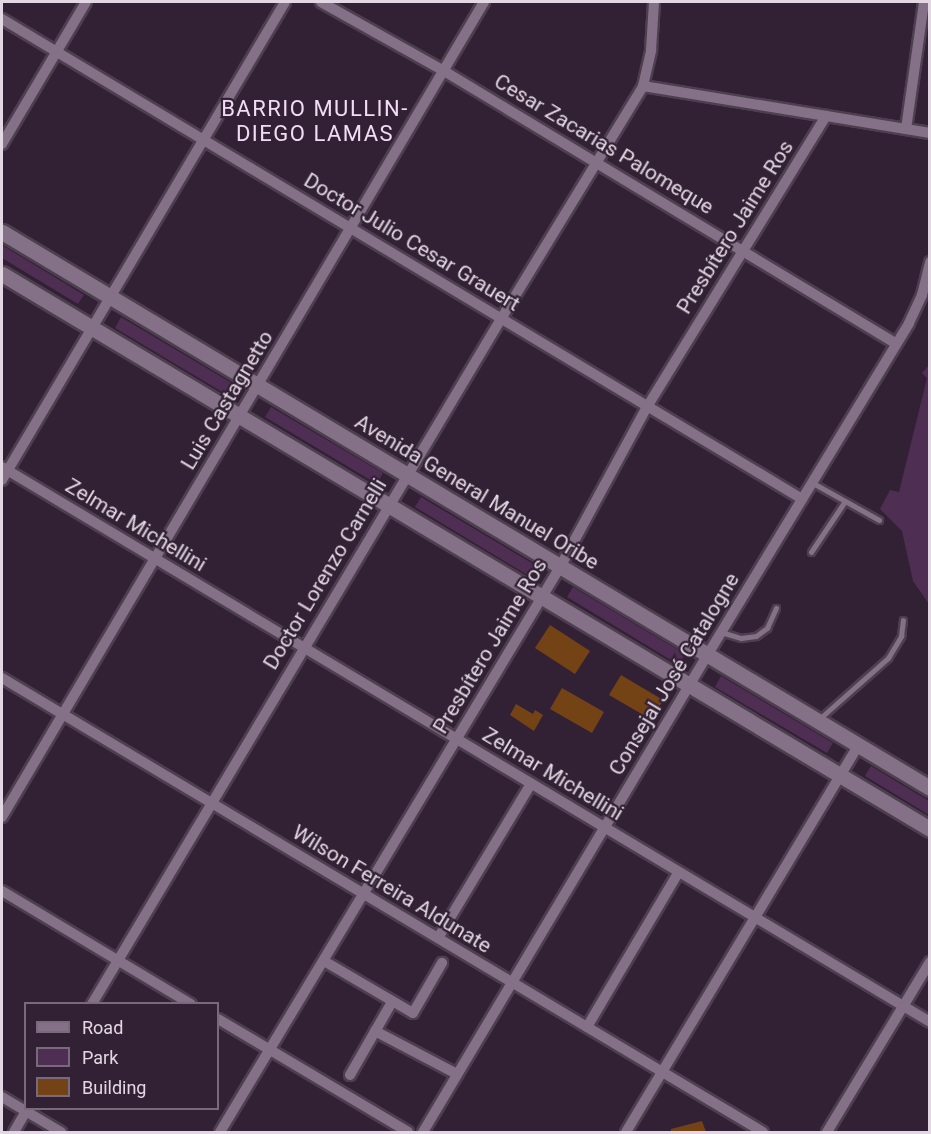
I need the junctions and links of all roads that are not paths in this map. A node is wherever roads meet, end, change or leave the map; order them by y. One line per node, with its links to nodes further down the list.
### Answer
1 (86, 2): 8 (street)
2 (285, 2): 14 (street)
3 (321, 2): 9 (street, Cesar Zacarias Palomeque)
4 (484, 2): 9 (street, Luis Castagnetto)
5 (654, 2): 10 (street, Doctor Lorenzo Carnelli)
6 (924, 2): 12 (street)
7 (2, 19): 8 (street, Doctor Julio Cesar Grauert)
8 (56, 52): 14 (street, Doctor Julio Cesar Grauert); 15 (street)
9 (444, 71): 16 (street, Cesar Zacarias Palomeque); 17 (street, Luis Castagnetto)
10 (643, 86): 11 (street); 16 (street, Doctor Lorenzo Carnelli)
11 (826, 116): 12 (street); 19 (street, Presbítero Jaime Ros)
12 (906, 129): 13 (street)
13 (930, 133)
14 (204, 141): 17 (street, Doctor Julio Cesar Grauert); 22 (street)
15 (2, 144)
16 (596, 162): 19 (street, Cesar Zacarias Palomeque); 23 (street, Doctor Lorenzo Carnelli)
17 (351, 228): 23 (street, Doctor Julio Cesar Grauert); 26 (street, Luis Castagnetto)
18 (2, 232): 22 (main road, Avenida General Manuel Oribe)
19 (744, 250): 25 (street, Cesar Zacarias Palomeque); 27 (street, Presbítero Jaime Ros)
20 (930, 262): 25 (street, Consejal José Catalogne)
21 (2, 274): 24 (main road)
22 (110, 298): 24 (street); 26 (main road, Avenida General Manuel Oribe)
23 (501, 319): 27 (street, Doctor Julio Cesar Grauert); 30 (street, Doctor Lorenzo Carnelli)
24 (93, 328): 28 (main road); 29 (street)
25 (896, 343): 31 (street, Consejal José Catalogne)
26 (259, 386): 28 (street, Luis Castagnetto); 30 (main road, Avenida General Manuel Oribe)
27 (647, 407): 32 (street, Doctor Julio Cesar Grauert); 38 (street, Presbítero Jaime Ros)
28 (240, 416): 34 (main road); 37 (street, Luis Castagnetto)
29 (3, 473): 37 (street, Zelmar Michellini)
30 (407, 475): 34 (street, Doctor Lorenzo Carnelli); 38 (main road, Avenida General Manuel Oribe)
31 (812, 482): 32 (street, Consejal José Catalogne); 33 (lane)
32 (802, 499): 42 (street, Consejal José Catalogne)
33 (845, 501): 35 (lane); 36 (lane)
34 (390, 506): 39 (main road); 43 (street, Doctor Lorenzo Carnelli)
35 (879, 520)
36 (811, 552)
37 (155, 560): 43 (street, Zelmar Michellini); 47 (street, Luis Castagnetto)
38 (560, 567): 39 (street, Presbítero Jaime Ros); 44 (main road, Avenida General Manuel Oribe)
39 (541, 597): 46 (main road); 49 (street, Presbítero Jaime Ros)
40 (776, 608): 42 (lane)
41 (903, 620): 48 (lane)
42 (721, 632): 44 (street, Consejal José Catalogne)
43 (304, 649): 49 (street, Zelmar Michellini); 54 (street, Doctor Lorenzo Carnelli)
44 (708, 654): 46 (street, Consejal José Catalogne); 48 (main road, Avenida General Manuel Oribe)
45 (2, 678): 47 (street, Wilson Ferreira Aldunate)
46 (690, 686): 51 (main road); 56 (street, Consejal José Catalogne)
47 (62, 716): 54 (street, Wilson Ferreira Aldunate); 55 (street, Luis Castagnetto)
48 (816, 721): 50 (main road, Avenida General Manuel Oribe)
49 (458, 739): 52 (street, Zelmar Michellini); 60 (street, Presbítero Jaime Ros)
50 (858, 746): 51 (street); 53 (main road, Avenida General Manuel Oribe)
51 (840, 775): 57 (main road); 61 (street)
52 (531, 784): 56 (street, Zelmar Michellini); 62 (street)
53 (930, 788)
54 (211, 803): 60 (street, Wilson Ferreira Aldunate); 63 (street, Doctor Lorenzo Carnelli)
55 (2, 817)
56 (605, 828): 58 (street, Zelmar Michellini); 67 (street, Consejal José Catalogne)
57 (930, 829)
58 (678, 873): 61 (street, Zelmar Michellini); 74 (street)
59 (2, 891): 63 (street)
60 (362, 894): 62 (street, Wilson Ferreira Aldunate); 64 (street, Presbítero Jaime Ros)
61 (754, 918): 71 (street, Zelmar Michellini); 77 (street)
62 (438, 938): 67 (street, Wilson Ferreira Aldunate)
63 (118, 960): 68 (street, Doctor Lorenzo Carnelli); 69 (street)
64 (324, 961): 70 (street); 76 (street, Presbítero Jaime Ros)
65 (930, 962): 71 (street)
66 (442, 963): 70 (street)
67 (513, 983): 74 (street, Wilson Ferreira Aldunate); 78 (street, Consejal José Catalogne)
68 (93, 1002)
69 (188, 1002)
70 (392, 1002): 75 (street)
71 (904, 1006): 73 (street, Zelmar Michellini); 90 (street)
72 (219, 1020): 76 (street)
73 (930, 1022)
74 (587, 1027): 77 (street, Wilson Ferreira Aldunate)
75 (375, 1031): 78 (street); 79 (street)
76 (270, 1050): 85 (street, Presbítero Jaime Ros); 86 (street)
77 (662, 1072): 88 (street); 89 (street, Wilson Ferreira Aldunate)
78 (457, 1074): 87 (street, Consejal José Catalogne)
79 (350, 1075)
80 (2, 1097): 81 (street)
81 (24, 1108)
82 (27, 1110): 83 (street); 84 (street)
83 (14, 1132)
84 (61, 1132)
85 (220, 1132)
86 (408, 1132)
87 (423, 1132)
88 (626, 1132)
89 (763, 1132)
90 (827, 1132)

